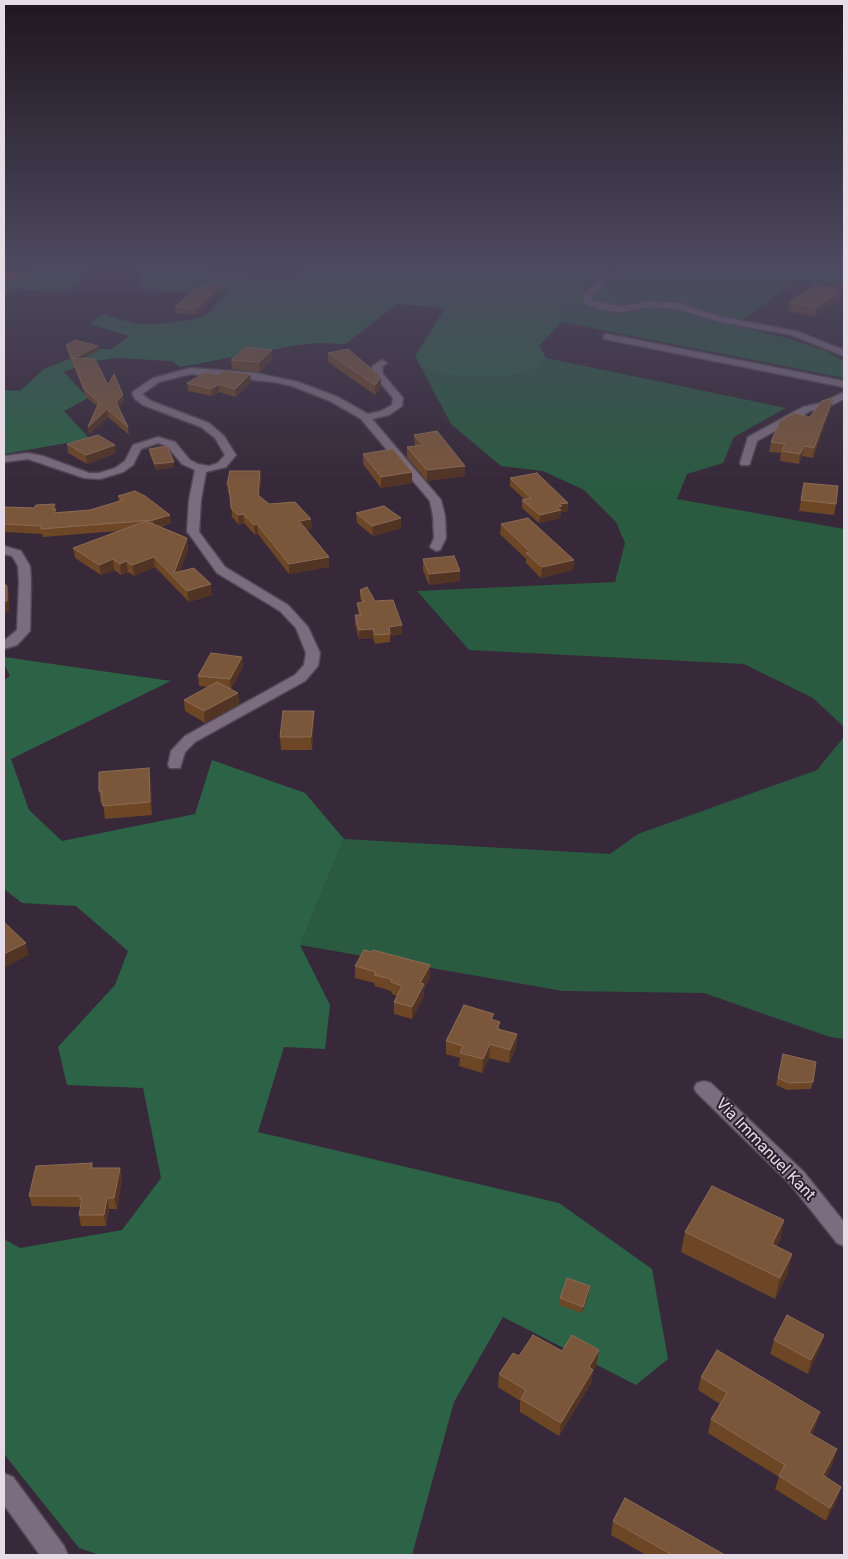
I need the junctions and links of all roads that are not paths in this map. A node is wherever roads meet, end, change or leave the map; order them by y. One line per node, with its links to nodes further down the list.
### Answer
1 (626, 341): 5 (street)
2 (813, 341): 3 (street)
3 (844, 353)
4 (382, 363): 7 (street)
5 (844, 384)
6 (844, 395): 9 (street)
7 (366, 418): 10 (street); 11 (street)
8 (4, 459): 10 (street)
9 (745, 464)
10 (201, 468): 14 (street)
11 (436, 547)
12 (4, 550): 13 (street)
13 (4, 645)
14 (175, 765)
15 (704, 1088): 16 (street, Via Immanuel Kant)
16 (844, 1237)
17 (4, 1485): 18 (street)
18 (55, 1555)

